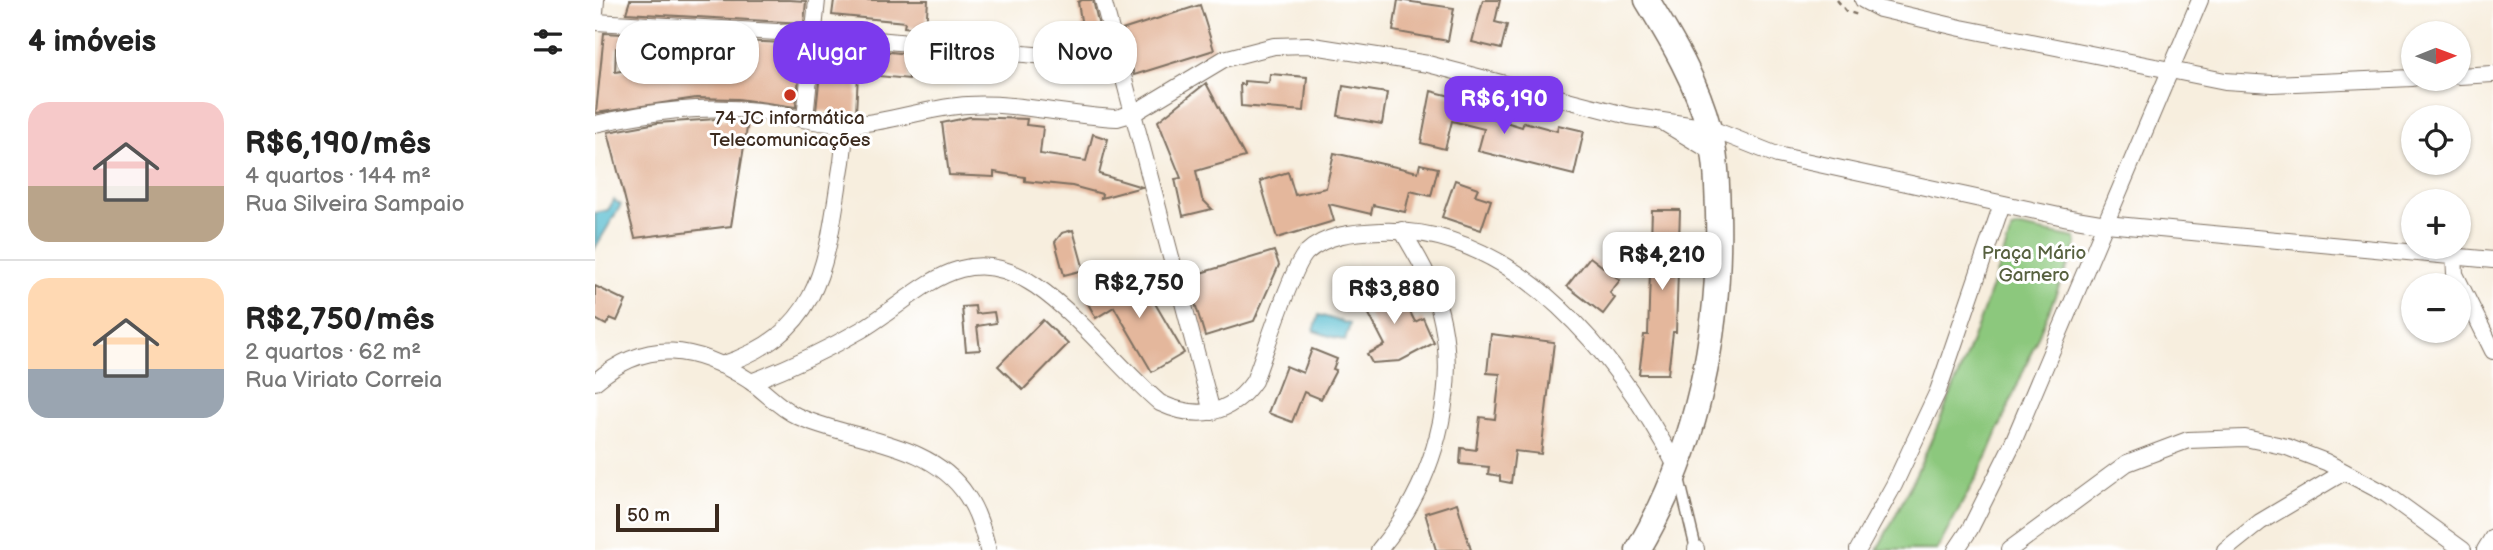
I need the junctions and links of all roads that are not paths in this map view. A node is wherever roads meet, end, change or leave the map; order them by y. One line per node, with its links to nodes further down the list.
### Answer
1 (596, 0): 7 (street)
2 (817, 0): 8 (street)
3 (1103, 0): 9 (street)
4 (1647, 0): 25 (main road)
5 (1863, 0): 14 (street)
6 (2200, 0): 14 (street)
7 (595, 13)
8 (815, 21)
9 (1108, 21)
10 (595, 22): 11 (street)
11 (773, 32)
12 (890, 41): 13 (street)
13 (1033, 55)
14 (2169, 71): 17 (street); 28 (street)
15 (2493, 74): 16 (street)
16 (2471, 75)
17 (2401, 79)
18 (809, 84): 21 (street)
19 (1125, 84): 20 (street)
20 (1134, 113): 23 (street); 24 (street); 38 (street)
21 (805, 118): 22 (street); 24 (street)
22 (595, 124)
23 (1666, 124): 25 (street); 26 (street)
24 (841, 125): 35 (street)
25 (1709, 128): 26 (main road); 27 (street)
26 (1714, 153): 39 (main road)
27 (2002, 204): 28 (street); 47 (street)
28 (2106, 224): 30 (street); 42 (street)
29 (1402, 230): 38 (street); 39 (street); 44 (street)
30 (2401, 249)
31 (2471, 257): 33 (street)
32 (2454, 259): 34 (street)
33 (2493, 260)
34 (2493, 351)
35 (722, 365): 36 (street); 37 (street)
36 (595, 382)
37 (751, 382): 38 (street); 43 (street)
38 (1212, 412)
39 (1677, 468): 45 (main road); 46 (street)
40 (2344, 472): 48 (street); 49 (street); 50 (street)
41 (2493, 537): 51 (street)
42 (1961, 548)
43 (988, 550)
44 (1379, 550)
45 (1638, 550)
46 (1696, 550)
47 (1858, 550)
48 (2009, 550)
49 (2225, 550)
50 (2463, 550)
51 (2485, 550)

